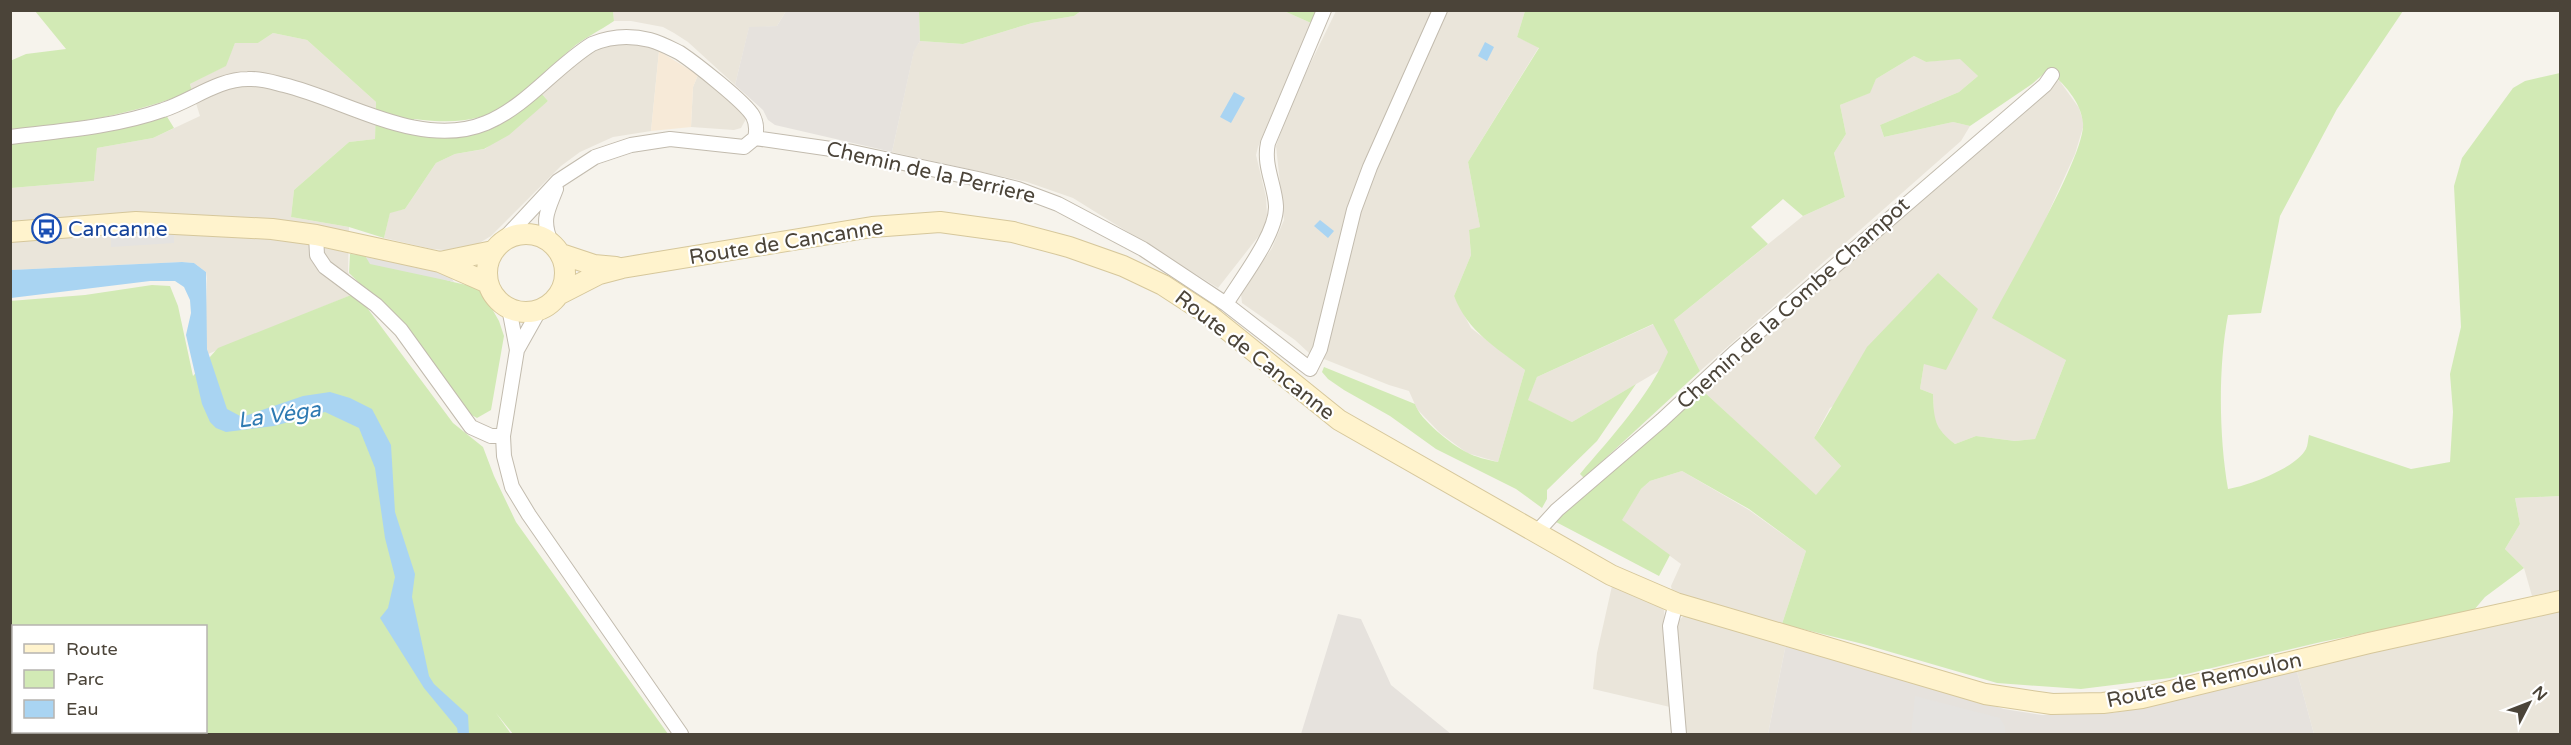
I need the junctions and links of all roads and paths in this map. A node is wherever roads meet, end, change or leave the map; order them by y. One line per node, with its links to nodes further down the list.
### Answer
1 (1324, 10): 15 (street)
2 (1440, 10): 15 (street, Chemin de la Perriere)
3 (2052, 75): 20 (street, Chemin de la Combe Champot)
4 (10, 137): 5 (street)
5 (755, 138): 6 (street); 15 (street, Chemin de la Perriere)
6 (558, 181): 9 (street); 10 (street)
7 (10, 232): 8 (main road)
8 (316, 235): 11 (main road); 19 (street)
9 (499, 245): 10 (main road); 11 (main road); 13 (main road)
10 (556, 248): 12 (main road, Route de Cancanne); 14 (main road)
11 (440, 262): 13 (main road)
12 (622, 268): 14 (main road, Route de Cancanne); 20 (main road, Route de Cancanne)
13 (488, 284): 16 (main road)
14 (558, 296): 17 (main road)
15 (1226, 304)
16 (509, 308): 17 (main road); 18 (street)
17 (540, 309): 18 (street)
18 (517, 350): 19 (street)
19 (503, 436): 23 (street)
20 (1536, 533): 22 (main road, Route de Cancanne)
21 (2560, 601): 22 (main road, Route de Remoulon)
22 (1676, 603): 24 (street)
23 (681, 735)
24 (1679, 735)

